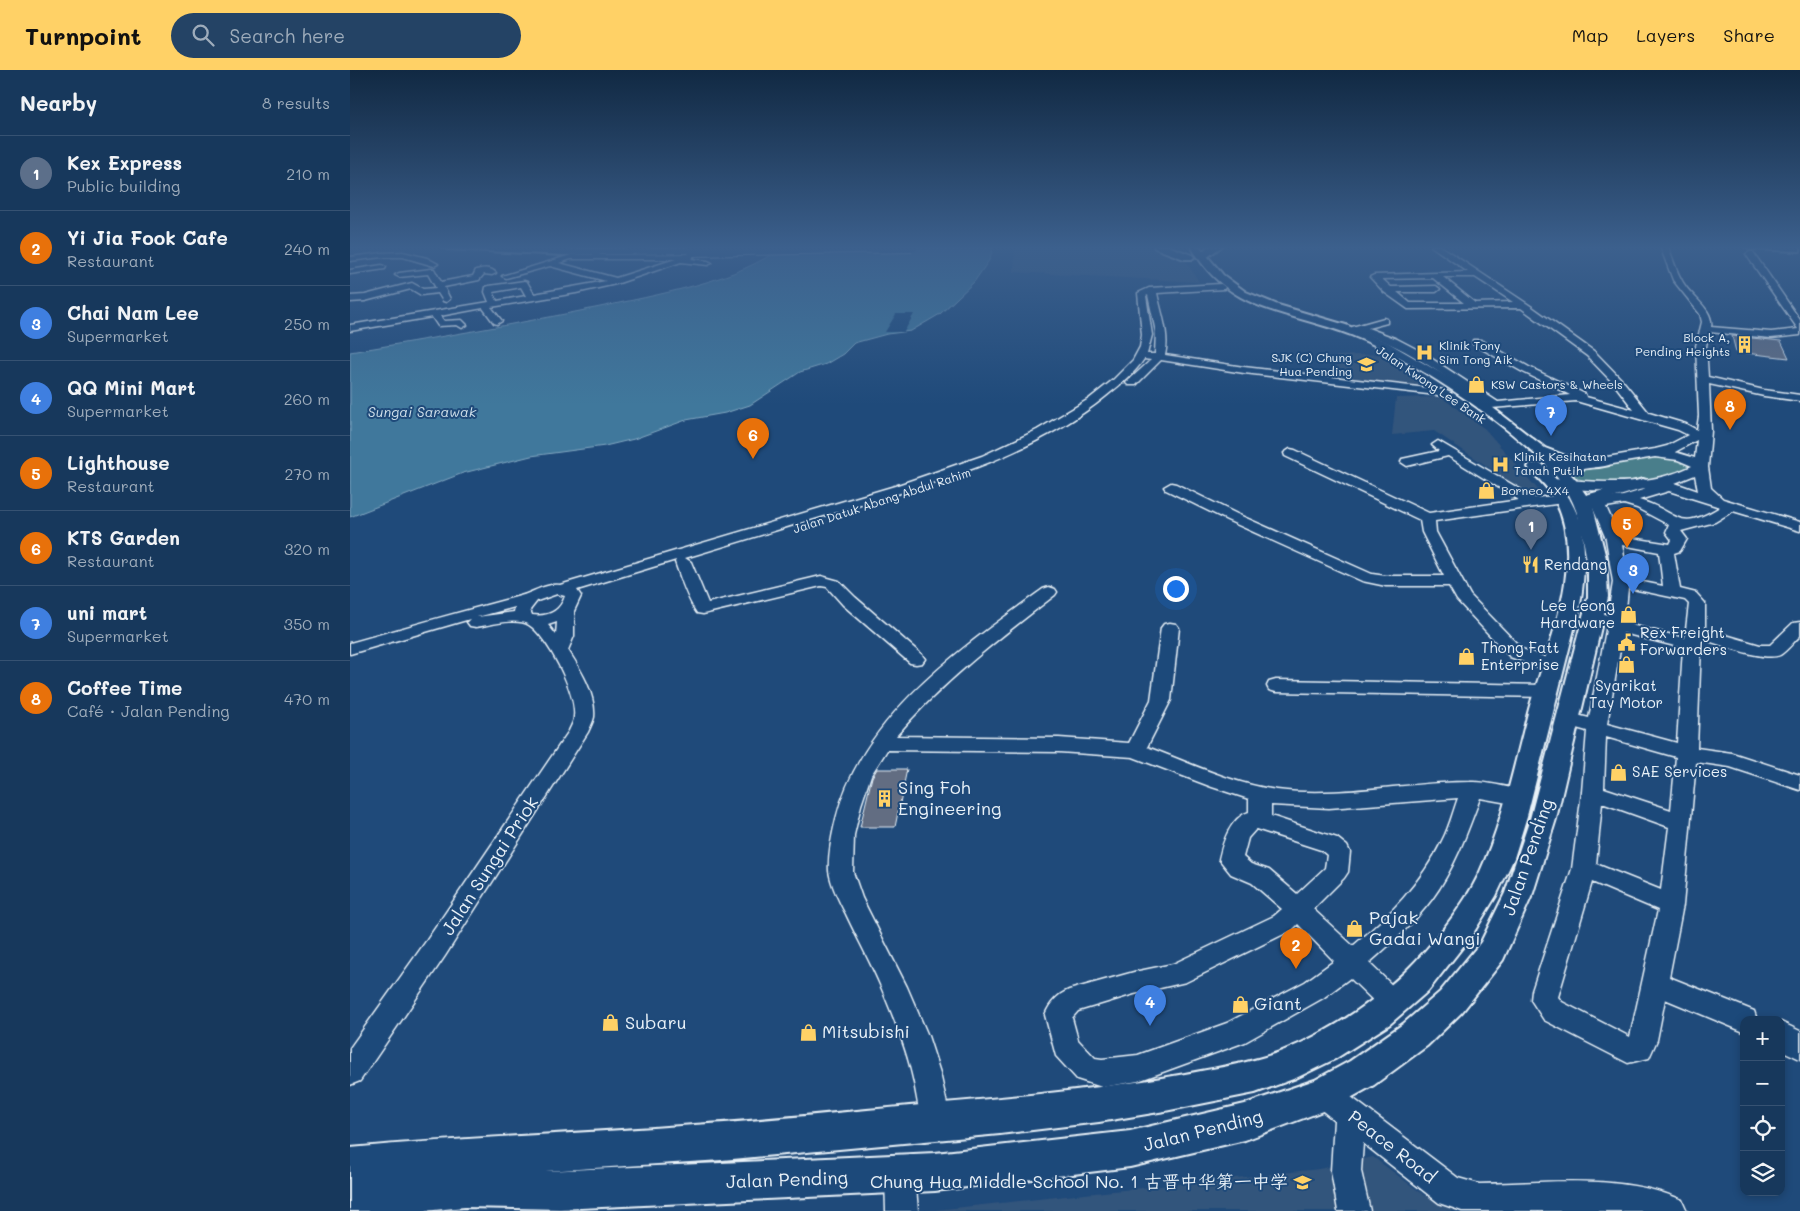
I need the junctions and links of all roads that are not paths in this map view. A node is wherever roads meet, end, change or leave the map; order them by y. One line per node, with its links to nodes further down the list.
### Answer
1 (447, 299): 16 (street)
2 (490, 299): 13 (street)
3 (523, 299): 13 (street)
4 (1142, 299): 28 (street, Jalan Datuk Abang Abdul Rahim)
5 (1152, 299): 28 (street)
6 (1242, 299): 31 (main road, Jalan Kwong Lee Bank)
7 (1257, 299): 24 (main road, Jalan Kwong Lee Bank)
8 (1398, 299): 15 (street)
9 (1465, 299): 15 (street)
10 (1516, 299): 14 (street)
11 (1692, 299): 25 (street)
12 (1786, 299): 23 (street)
13 (490, 304): 16 (street); 19 (street)
14 (1523, 304): 15 (street); 36 (street)
15 (1472, 305)
16 (452, 310): 17 (street)
17 (434, 313): 21 (street); 22 (street)
18 (352, 316): 22 (street)
19 (497, 321)
20 (1384, 321): 24 (street)
21 (462, 325)
22 (355, 327)
23 (1800, 327)
24 (1354, 329): 34 (street); 35 (main road, Jalan Kwong Lee Bank)
25 (1706, 329): 26 (street); 30 (street)
26 (1800, 332)
27 (1477, 342): 32 (street)
28 (1152, 358): 29 (street); 29 (street); 55 (street, Jalan Datuk Abang Abdul Rahim); 61 (street, Jalan Datuk Abang Abdul Rahim)
29 (1189, 363): 31 (street)
30 (1703, 380): 33 (street); 37 (street)
31 (1446, 394): 39 (main road, Jalan Kwong Lee Bank)
32 (1566, 395): 34 (street); 36 (street)
33 (1800, 398)
34 (1496, 406): 35 (street)
35 (1482, 407): 39 (main road, Jalan Kwong Lee Bank)
36 (1644, 413): 37 (street)
37 (1702, 430): 42 (street); 45 (street)
38 (1438, 445): 40 (street)
39 (1526, 451): 43 (main road); 49 (main road, Jalan Kwong Lee Bank)
40 (1450, 452): 44 (street); 49 (street)
41 (1290, 453): 51 (street)
42 (1656, 453): 43 (street); 45 (street)
43 (1610, 458): 49 (street)
44 (1407, 462)
45 (1701, 467): 46 (street); 50 (street)
46 (1658, 485): 48 (street); 49 (main road); 49 (street); 50 (street)
47 (1171, 487): 57 (street)
48 (1624, 500): 49 (street); 52 (street)
49 (1572, 502): 51 (street); 54 (street); 56 (main road, Jalan Pending); 71 (main road, Jalan Pending)
50 (1725, 508): 52 (street); 53 (street)
51 (1427, 518): 57 (street)
52 (1683, 526): 54 (street)
53 (1800, 527)
54 (1666, 549): 58 (street)
55 (683, 562): 61 (street, Jalan Datuk Abang Abdul Rahim); 70 (street)
56 (1613, 576): 58 (street); 63 (main road, Jalan Pending)
57 (1454, 581): 71 (street)
58 (1672, 591): 66 (street)
59 (1049, 592): 74 (street)
60 (528, 599): 61 (street); 62 (street); 67 (street)
61 (568, 599): 62 (street); 68 (street)
62 (528, 618): 68 (street, Jalan Sungai Priok); 69 (street)
63 (1605, 619): 66 (street); 73 (main road, Jalan Pending)
64 (1799, 627): 66 (street)
65 (1170, 628): 75 (street)
66 (1694, 639): 76 (street)
67 (350, 649)
68 (560, 649): 93 (street, Jalan Sungai Priok)
69 (350, 658)
70 (916, 659)
71 (1549, 678): 72 (street); 81 (main road, Jalan Pending)
72 (1276, 686)
73 (1583, 723): 76 (street); 79 (street); 96 (main road, Jalan Pending)
74 (881, 744): 75 (street); 97 (street)
75 (1135, 750): 80 (street)
76 (1686, 753): 77 (street); 83 (street)
77 (1800, 782)
78 (1472, 789): 80 (street); 81 (street); 87 (street)
79 (1593, 792): 83 (street); 84 (street)
80 (1260, 795): 82 (street)
81 (1519, 797): 89 (main road, Jalan Pending)
82 (1260, 821): 86 (street); 86 (street)
83 (1680, 822): 85 (street)
84 (1584, 869): 85 (street); 88 (street)
85 (1671, 905): 88 (street)
86 (1299, 908): 87 (street); 94 (street)
87 (1352, 962): 89 (street); 94 (street)
88 (1656, 983): 90 (street)
89 (1392, 1002): 95 (main road, Jalan Pending)
90 (1740, 1018)
91 (1785, 1037): 92 (street)
92 (1800, 1046)
93 (350, 1071)
94 (1120, 1071): 95 (street)
95 (1122, 1102): 97 (main road, Jalan Pending)
96 (1336, 1104): 99 (main road, Jalan Pending); 103 (street); 104 (street, Peace Road)
97 (936, 1122): 98 (main road, Jalan Pending)
98 (350, 1167)
99 (900, 1175): 101 (main road, Jalan Pending); 102 (street)
100 (350, 1199): 101 (main road, Jalan Pending)
101 (557, 1200)
102 (902, 1211)
103 (1354, 1211)
104 (1671, 1211)

